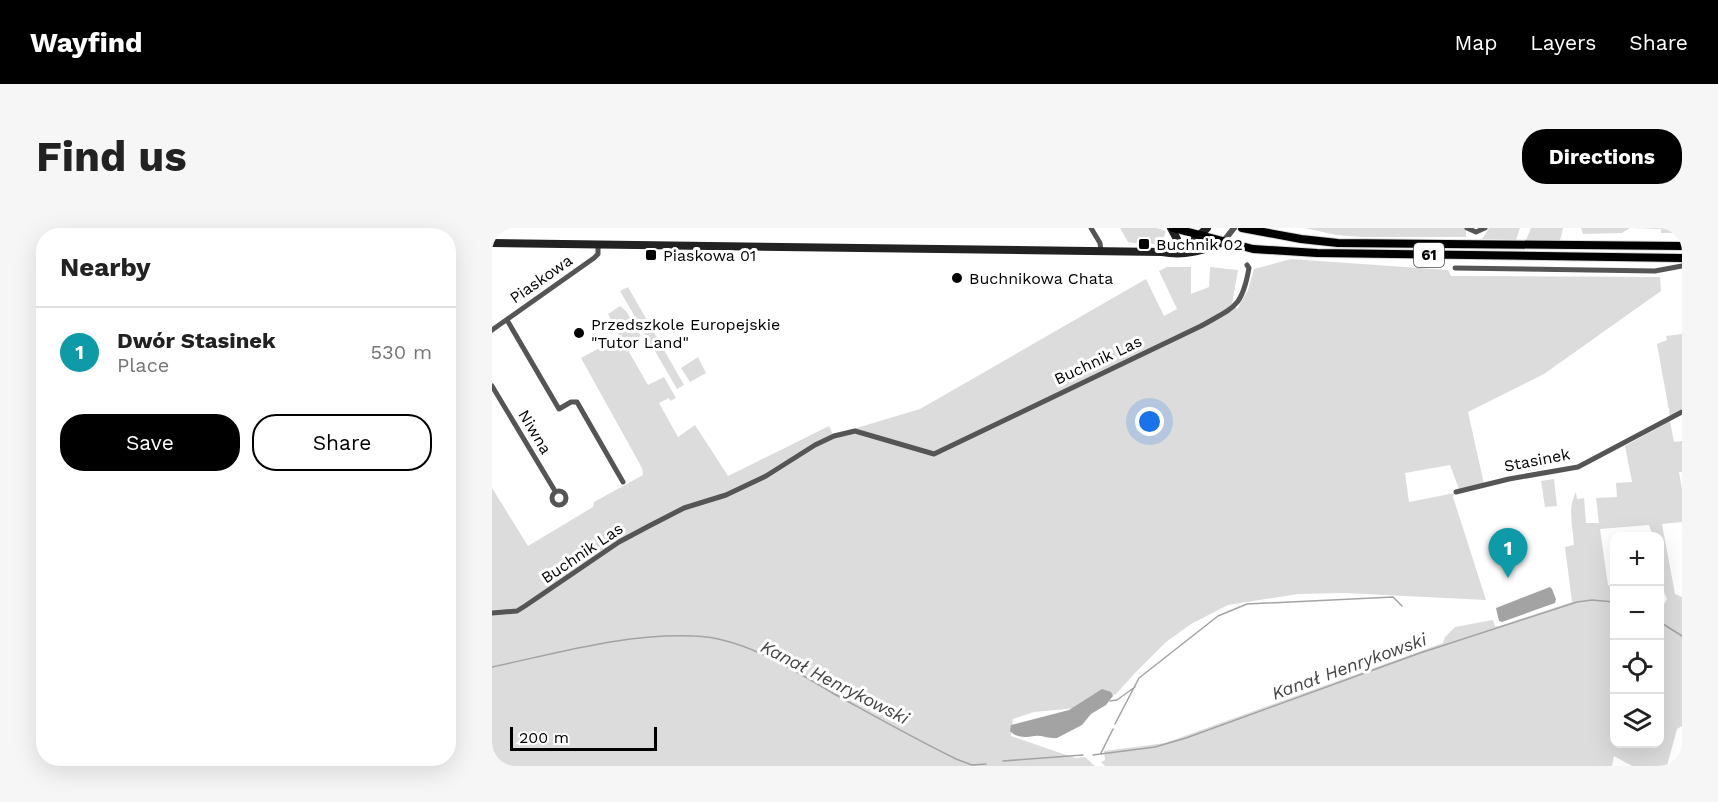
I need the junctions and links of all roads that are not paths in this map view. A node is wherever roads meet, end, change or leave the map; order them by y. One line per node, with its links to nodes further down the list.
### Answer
1 (1091, 228): 15 (street)
2 (1172, 228): 9 (main road, 61); 14 (main road)
3 (1207, 228): 9 (main road)
4 (1234, 228): 10 (street)
5 (1242, 228): 8 (main road, 61)
6 (1467, 228): 7 (street)
7 (1485, 228)
8 (1251, 229): 13 (main road, 61)
9 (1200, 236): 10 (main road, 61); 14 (main road)
10 (1223, 242): 16 (main road); 17 (main road, 61)
11 (492, 243): 12 (main road)
12 (598, 245): 15 (main road); 22 (street, Piaskowa)
13 (1682, 246)
14 (1172, 249): 16 (main road)
15 (1101, 251): 16 (main road)
16 (1162, 252)
17 (1656, 258): 18 (main road, 61); 21 (street)
18 (1682, 262): 21 (street)
19 (1248, 267): 29 (street, Buchnik Las)
20 (1455, 268): 21 (street)
21 (1663, 268)
22 (507, 320): 23 (street, Piaskowa); 26 (street)
23 (492, 330)
24 (492, 386): 27 (street, Niwna)
25 (1682, 412): 28 (street, Stasinek)
26 (623, 482)
27 (555, 491)
28 (1456, 492)
29 (492, 613)

